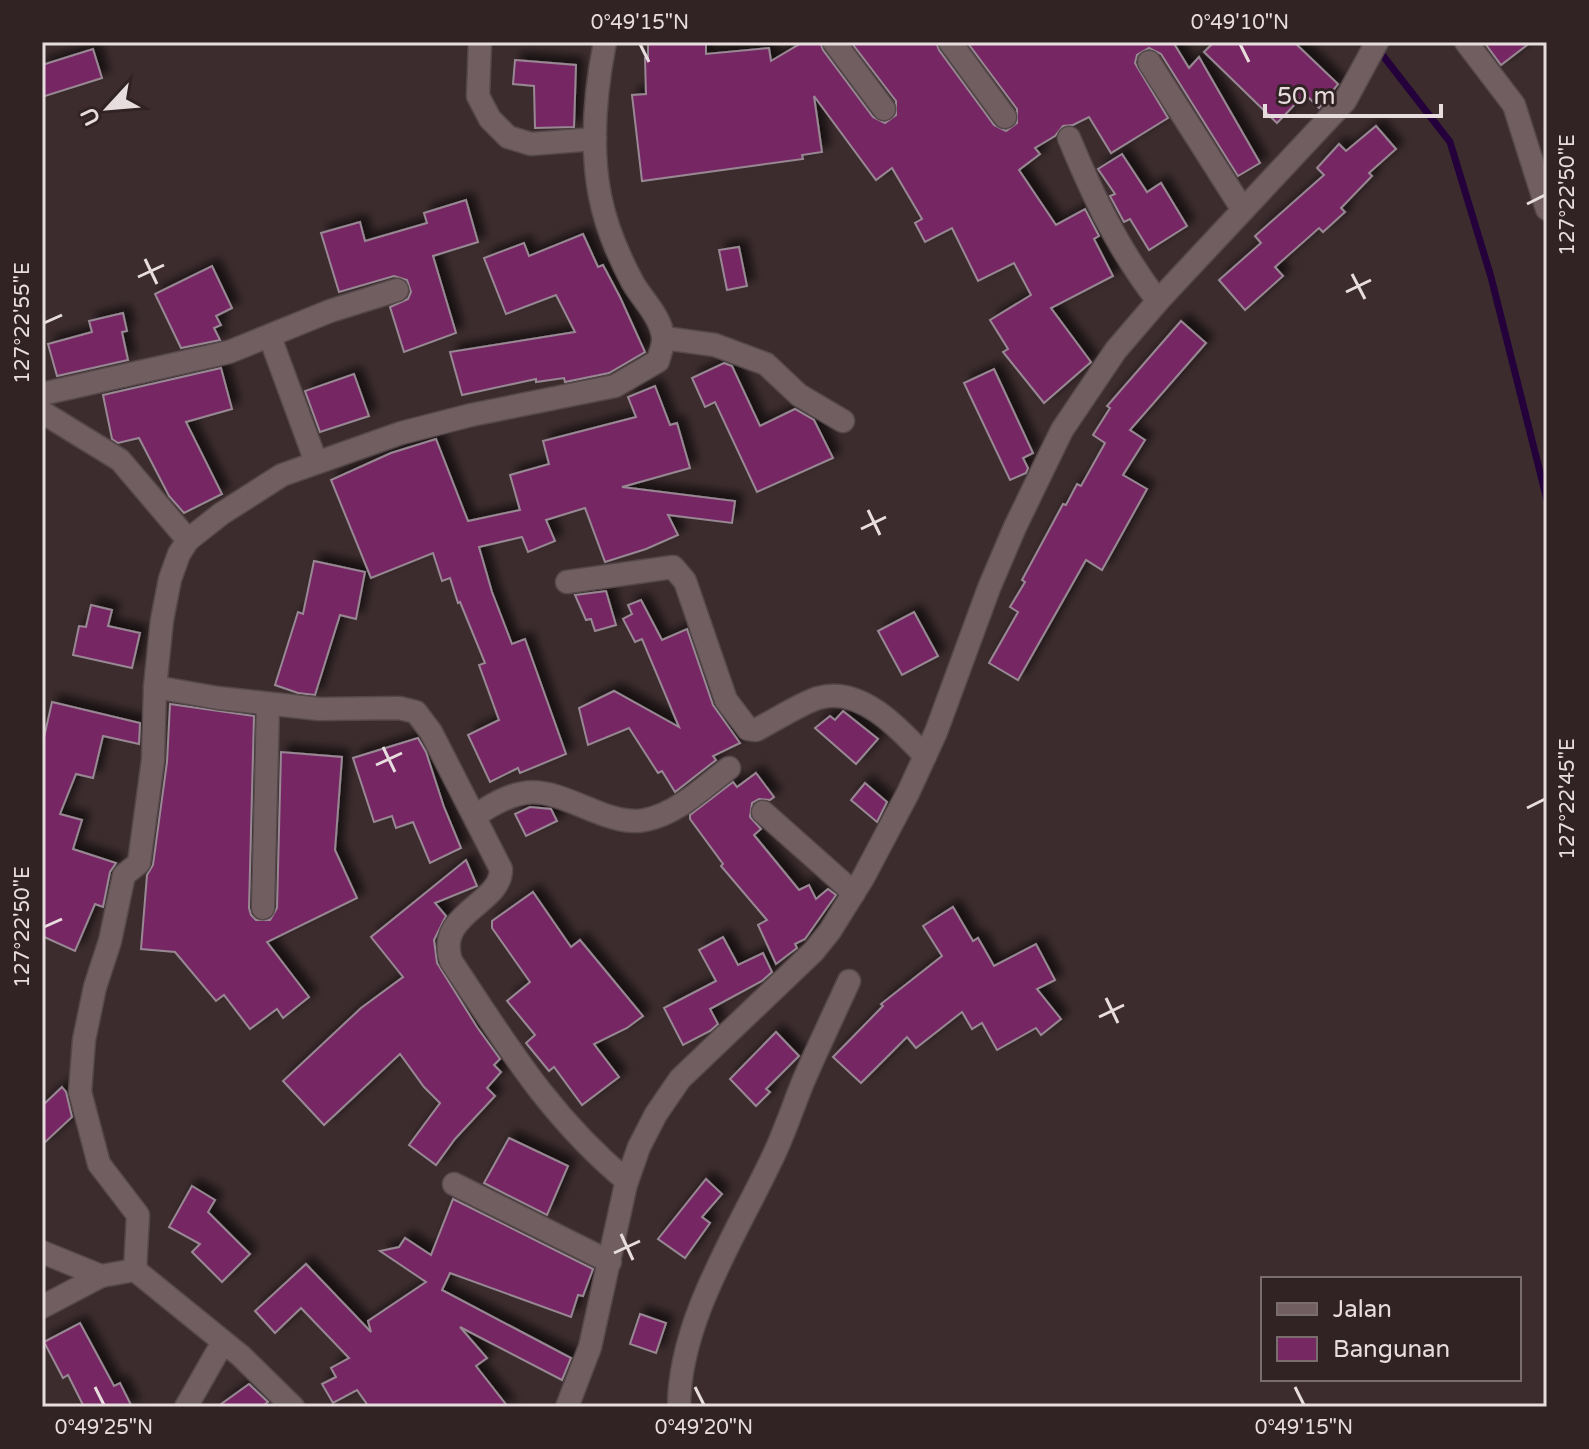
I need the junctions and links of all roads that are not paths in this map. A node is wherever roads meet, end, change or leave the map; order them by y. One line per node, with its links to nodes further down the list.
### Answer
1 (480, 42): 11 (street)
2 (605, 42): 11 (street)
3 (834, 42): 8 (street)
4 (950, 42): 9 (street)
5 (1377, 42): 13 (street)
6 (1466, 42): 12 (street)
7 (1149, 62): 13 (street)
8 (884, 109)
9 (1005, 117)
10 (1069, 138): 15 (street)
11 (595, 139): 17 (street)
12 (1547, 209)
13 (1243, 210): 15 (street)
14 (397, 290): 16 (street)
15 (1158, 301): 26 (street)
16 (270, 337): 18 (street); 21 (street)
17 (664, 338): 20 (street); 21 (street)
18 (42, 394)
19 (42, 412): 22 (street)
20 (843, 421)
21 (316, 462): 22 (street)
22 (188, 540): 24 (street)
23 (567, 582): 26 (street)
24 (155, 687): 25 (street); 37 (street)
25 (268, 704): 29 (street); 31 (street)
26 (925, 756): 30 (street)
27 (729, 768): 29 (street)
28 (763, 812): 30 (street)
29 (475, 816): 33 (street)
30 (854, 893): 33 (street)
31 (263, 908)
32 (849, 981): 44 (street)
33 (627, 1181): 36 (street)
34 (454, 1184): 36 (street)
35 (42, 1252): 38 (street)
36 (610, 1262): 43 (street)
37 (135, 1270): 38 (street); 40 (street)
38 (101, 1276): 39 (street)
39 (42, 1307)
40 (223, 1342): 41 (street); 42 (street)
41 (186, 1407)
42 (293, 1407)
43 (567, 1407)
44 (679, 1407)

